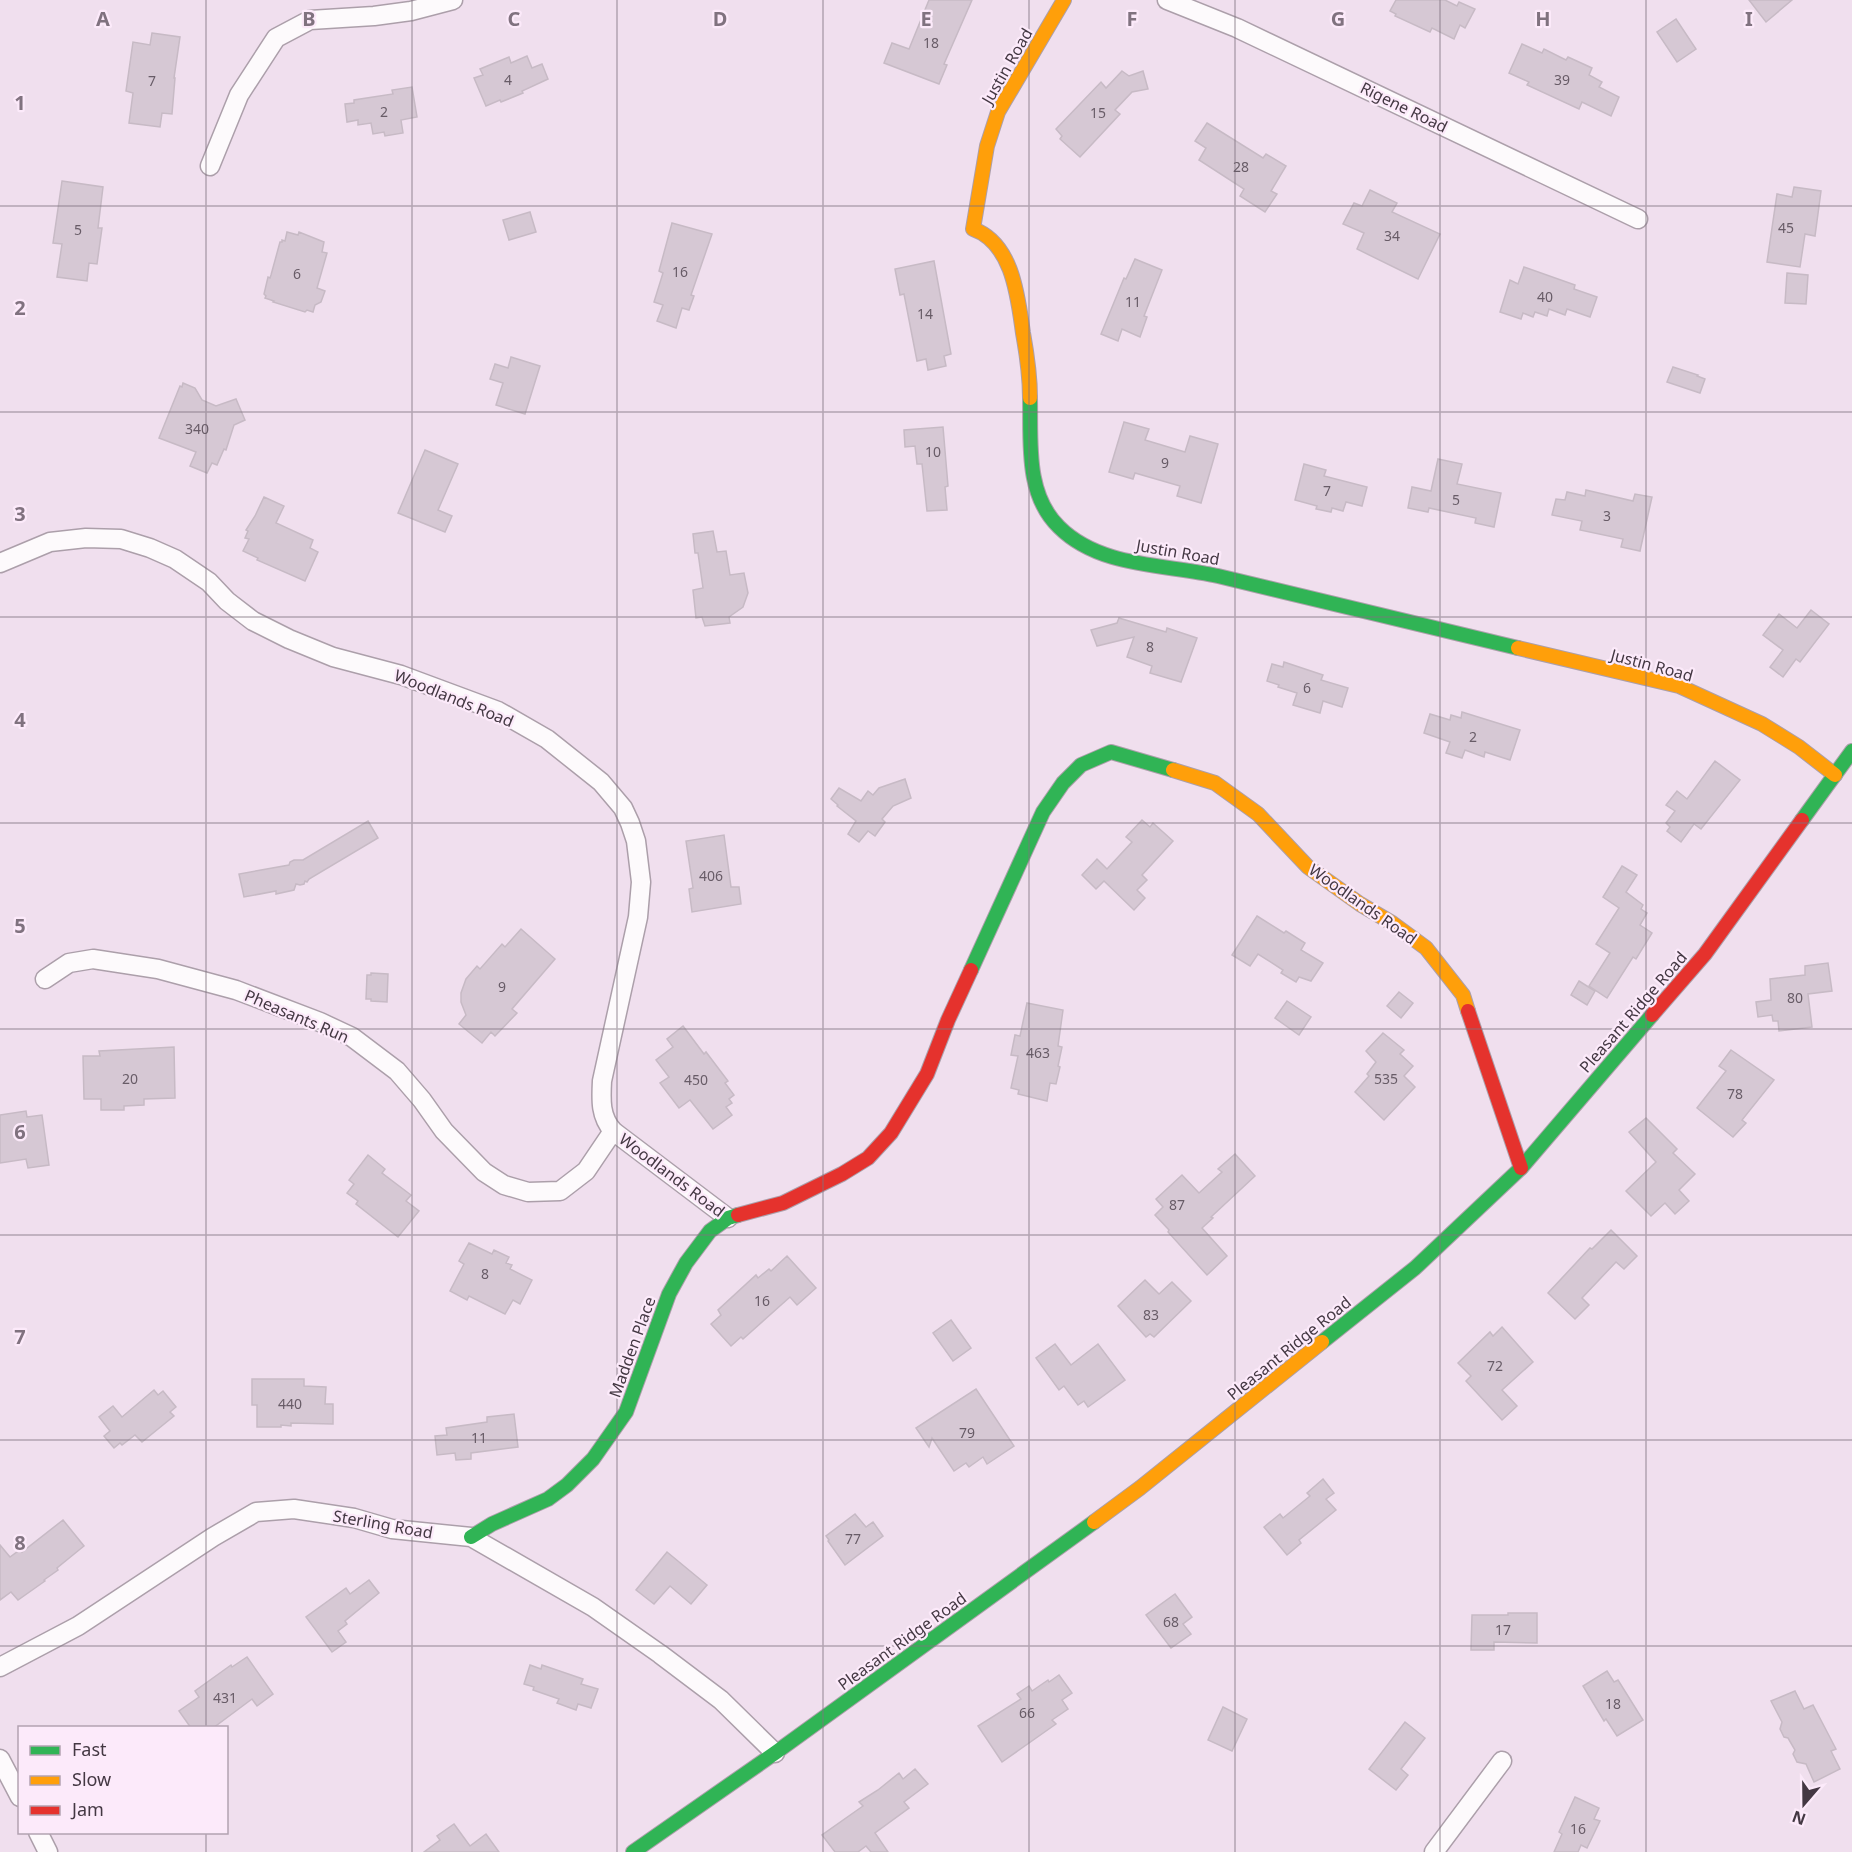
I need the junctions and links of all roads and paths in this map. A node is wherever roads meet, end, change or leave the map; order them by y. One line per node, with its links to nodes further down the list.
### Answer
1 (453, 0): 4 (street)
2 (1064, 0): 8 (street, Justin Road)
3 (1167, 0): 5 (street, Rigene Road)
4 (210, 166)
5 (1638, 219)
6 (0, 563): 10 (street, Woodlands Road)
7 (1852, 751): 8 (street, Pleasant Ridge Road)
8 (1835, 775): 11 (street, Pleasant Ridge Road)
9 (45, 979): 10 (street, Pheasants Run)
10 (613, 1131): 12 (street, Woodlands Road)
11 (1521, 1168): 12 (street, Woodlands Road); 15 (street, Pleasant Ridge Road)
12 (728, 1218): 13 (street, Madden Place)
13 (471, 1537): 14 (street, Sterling Road); 15 (street, Sterling Road)
14 (0, 1667)
15 (775, 1754): 21 (street, Pleasant Ridge Road)
16 (0, 1759): 18 (street)
17 (1502, 1761): 22 (street)
18 (18, 1793)
19 (39, 1834): 20 (street)
20 (48, 1852)
21 (633, 1852)
22 (1434, 1852)

